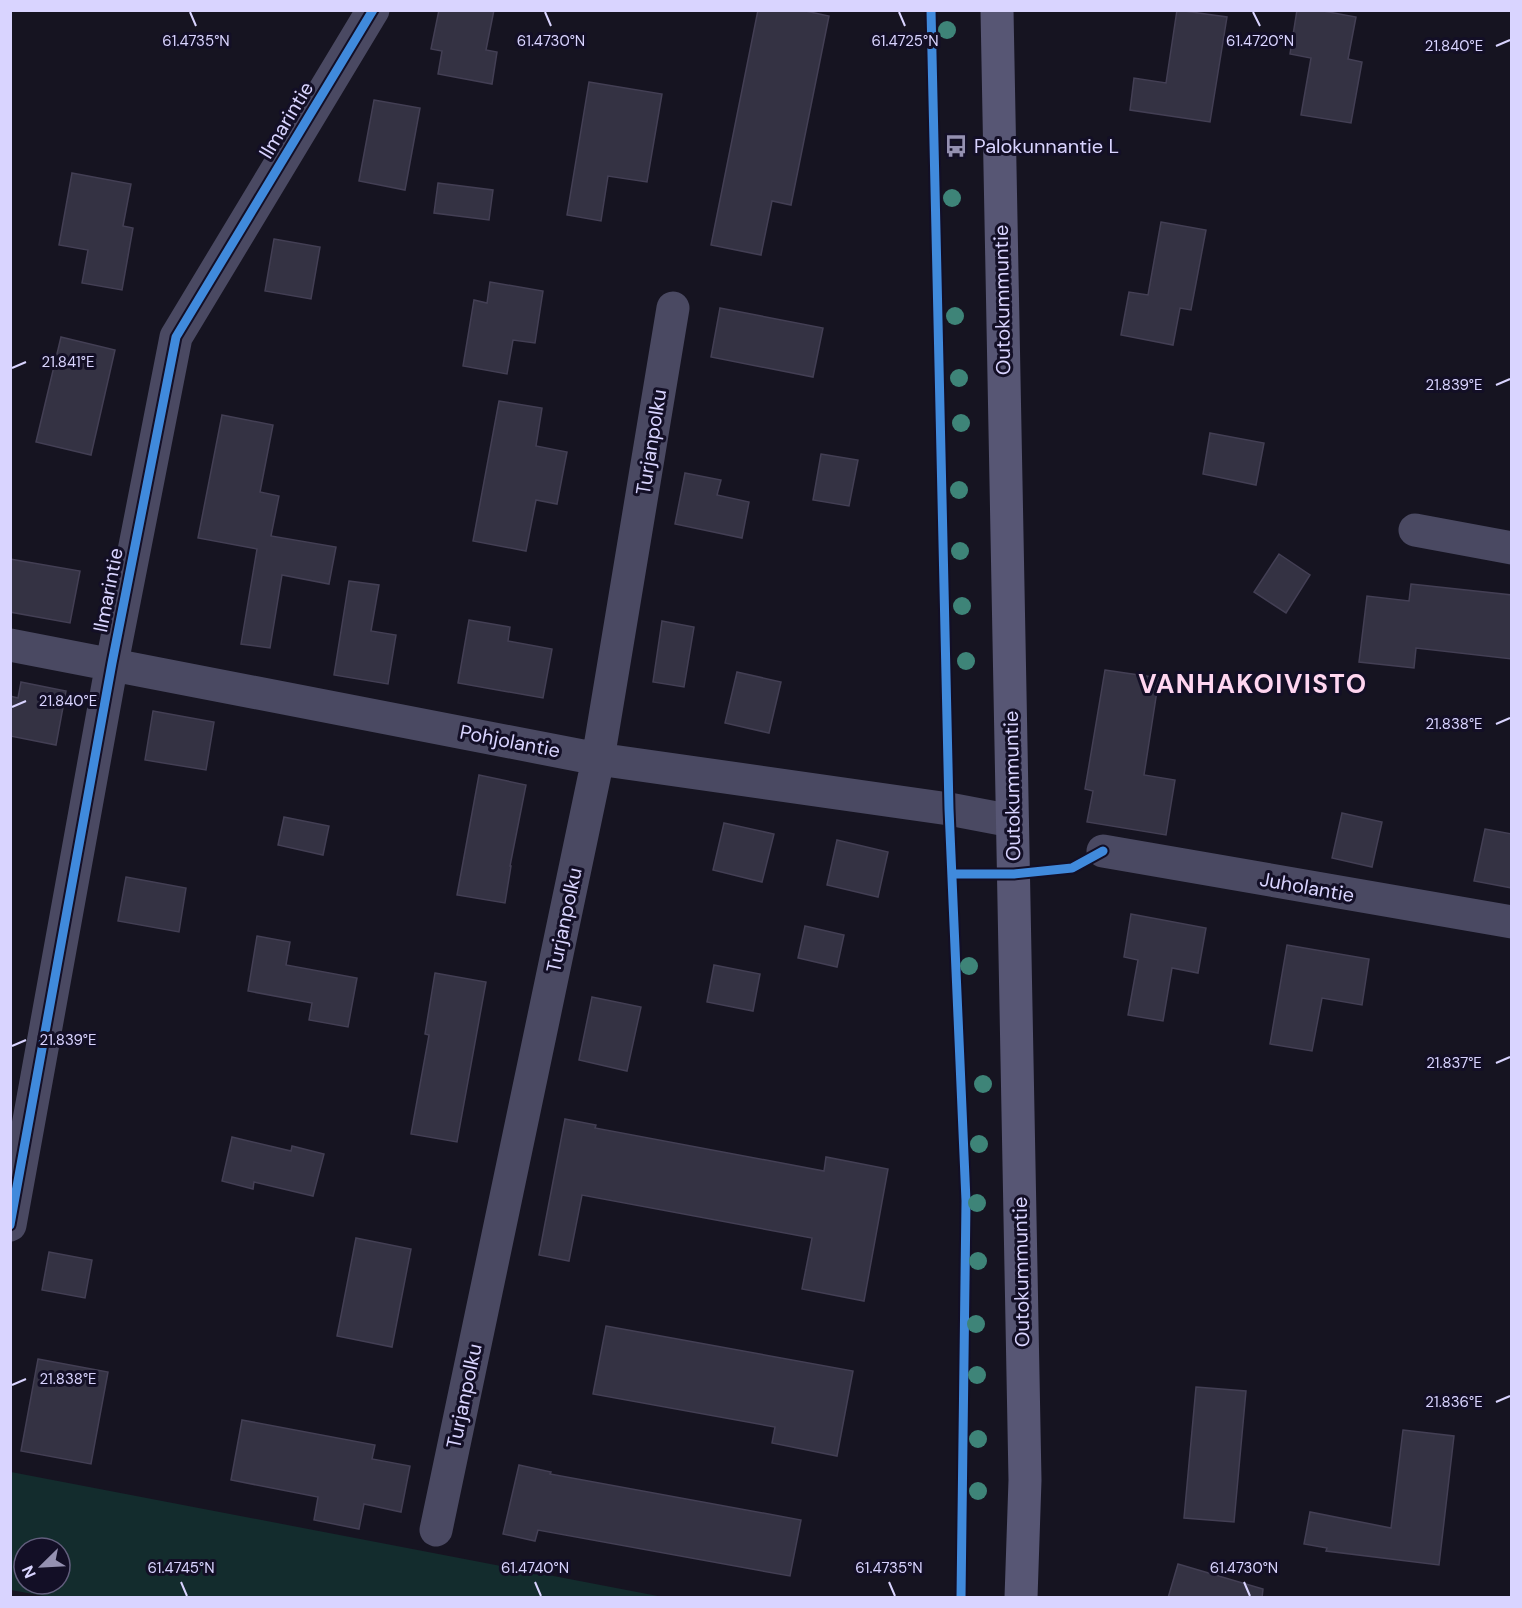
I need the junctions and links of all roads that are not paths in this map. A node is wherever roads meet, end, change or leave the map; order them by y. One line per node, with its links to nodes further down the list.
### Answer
1 (373, 10): 7 (street, Ilmarintie)
2 (997, 10): 9 (main road, Outokummuntie)
3 (673, 308): 8 (street, Turjanpolku)
4 (1415, 530): 5 (street)
5 (1512, 548)
6 (10, 645): 7 (street, Pohjolantie)
7 (112, 663): 8 (street, Pohjolantie); 12 (street, Ilmarintie)
8 (598, 759): 9 (street, Pohjolantie); 13 (street, Turjanpolku)
9 (1012, 821): 14 (main road, Outokummuntie)
10 (1103, 851): 11 (street, Juholantie)
11 (1512, 922)
12 (10, 1225)
13 (436, 1530)
14 (1021, 1598)

